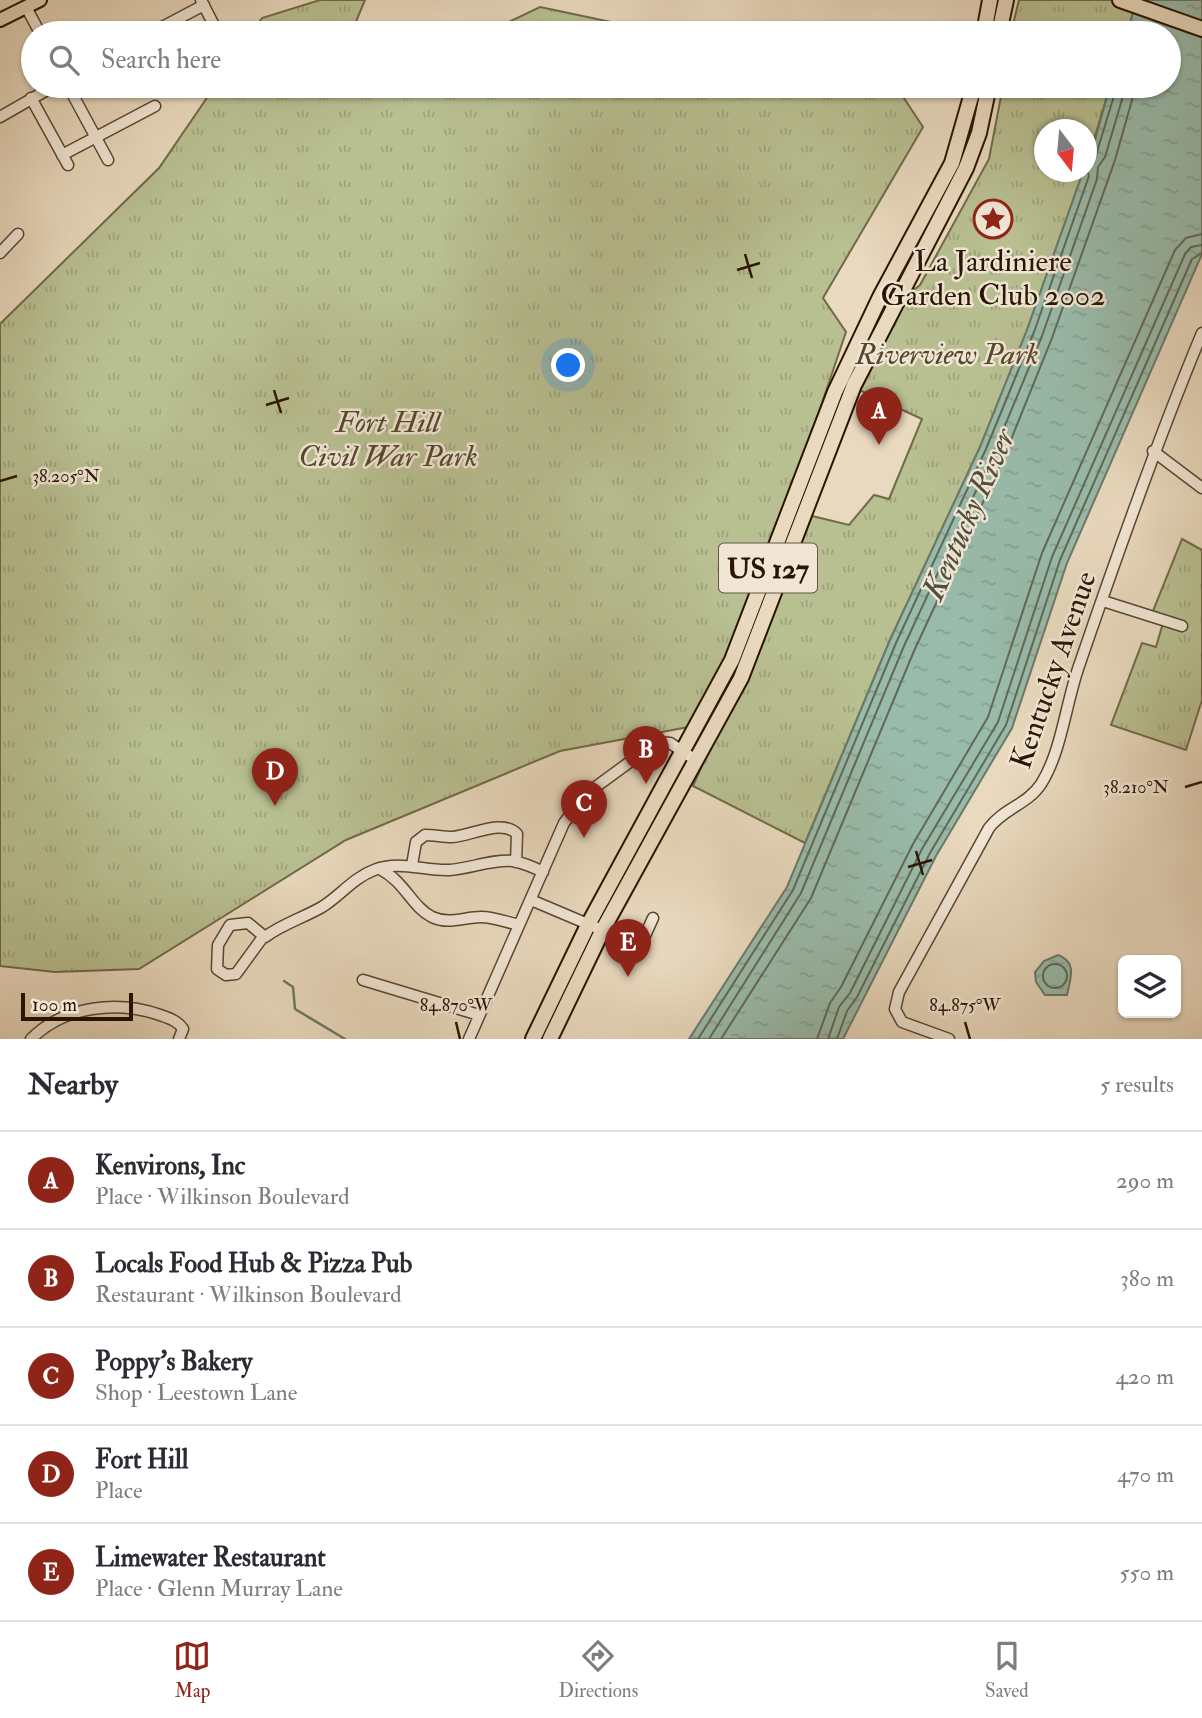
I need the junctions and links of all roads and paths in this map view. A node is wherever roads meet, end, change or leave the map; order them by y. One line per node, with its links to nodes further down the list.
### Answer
1 (40, 0): 6 (main road)
2 (990, 0): 11 (highway)
3 (1006, 0): 12 (highway)
4 (1120, 0): 13 (highway)
5 (202, 3): 9 (street); 10 (street)
6 (26, 7): 7 (main road); 8 (street)
7 (0, 20)
8 (34, 21)
9 (171, 21)
10 (212, 21)
11 (986, 21)
12 (1002, 21)
13 (1179, 21)
14 (1181, 22): 15 (highway)
15 (1202, 29)
16 (31, 98): 21 (street); 23 (street)
17 (75, 98): 22 (street)
18 (971, 98): 33 (highway, US 127)
19 (986, 98): 34 (highway, US 127)
20 (155, 106): 22 (street)
21 (0, 117)
22 (96, 137): 23 (street); 24 (street)
23 (62, 155): 25 (street)
24 (108, 160)
25 (68, 165)
26 (18, 234): 27 (street)
27 (0, 253)
28 (1202, 332): 29 (street, Kentucky Avenue)
29 (1153, 451): 30 (street); 31 (street, Kentucky Avenue)
30 (1202, 488)
31 (1103, 601): 32 (street); 54 (street, Kentucky Avenue)
32 (1182, 626)
33 (684, 752): 34 (street); 39 (street); 44 (highway, US 127)
34 (697, 761): 45 (highway, US 127)
35 (516, 862): 36 (street); 36 (street); 39 (street)
36 (412, 865): 37 (street)
37 (398, 866): 38 (street); 40 (street)
38 (378, 868): 40 (street); 46 (street)
39 (543, 872): 41 (street)
40 (393, 877): 43 (street)
41 (531, 900): 43 (street); 44 (street)
42 (653, 918): 45 (street)
43 (519, 925): 48 (street)
44 (588, 925): 45 (street); 52 (highway, US 127)
45 (602, 931): 53 (highway, US 127)
46 (265, 937): 46 (street)
47 (363, 980): 48 (street)
48 (479, 1014): 51 (street)
49 (31, 1039): 50 (street)
50 (179, 1039)
51 (469, 1039)
52 (533, 1039)
53 (550, 1039)
54 (949, 1039)

